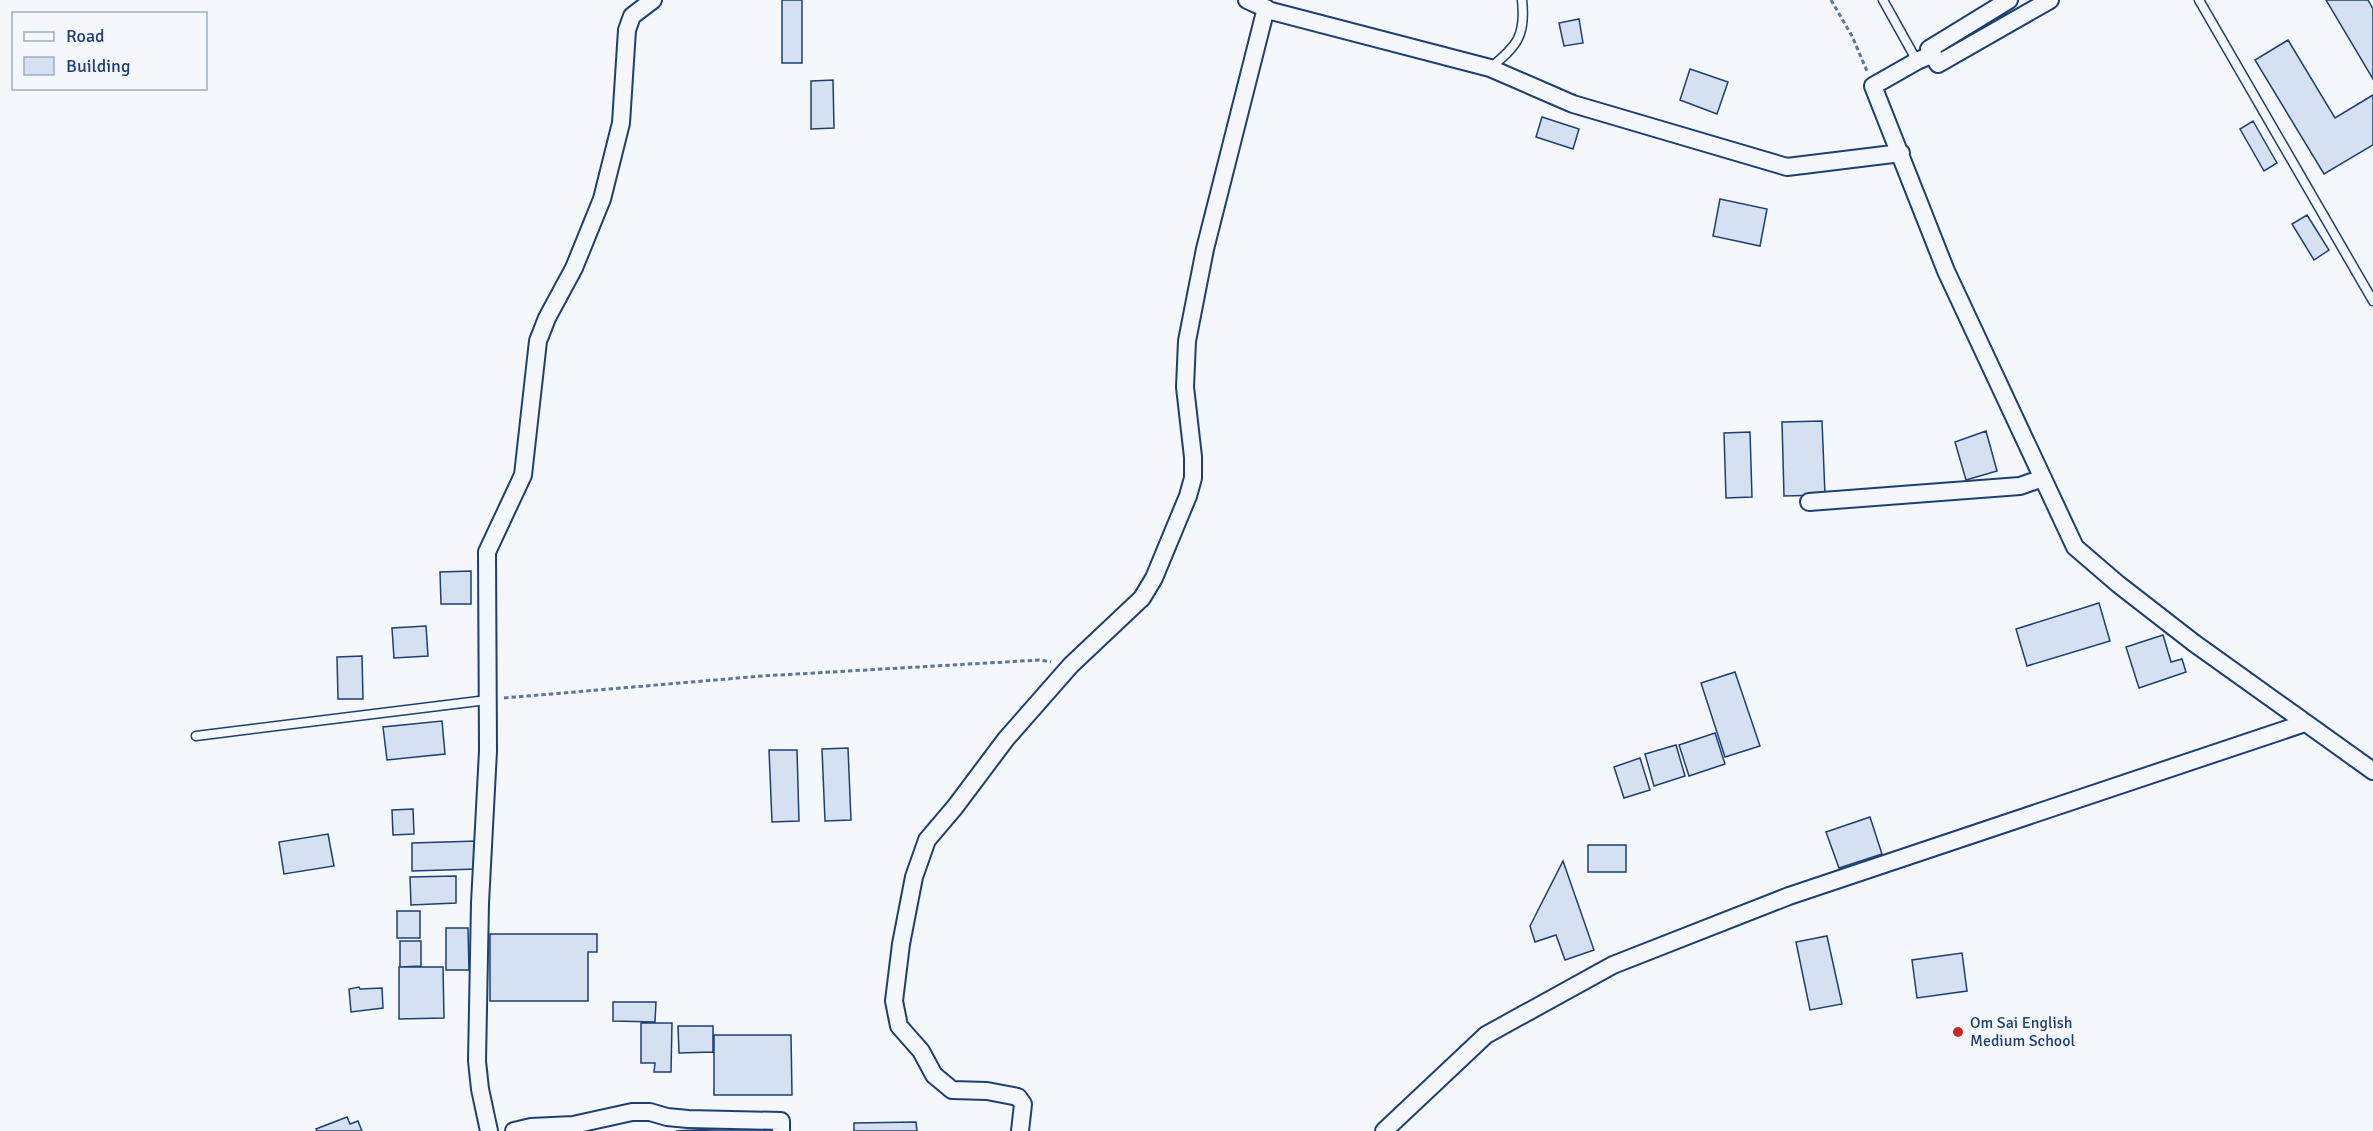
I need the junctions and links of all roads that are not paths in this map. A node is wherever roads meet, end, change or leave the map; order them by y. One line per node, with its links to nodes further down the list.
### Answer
1 (654, 0): 16 (street)
2 (1247, 0): 8 (street)
3 (1522, 0): 11 (lane)
4 (1883, 0): 10 (lane)
5 (2009, 0): 9 (street)
6 (2050, 0): 9 (street)
7 (2199, 0): 13 (lane)
8 (1266, 8): 11 (street); 24 (street)
9 (1933, 54): 10 (street)
10 (1917, 61): 12 (street)
11 (1490, 68): 12 (street)
12 (1901, 153): 14 (street)
13 (2373, 301)
14 (2043, 478): 15 (street); 17 (street)
15 (1809, 502)
16 (487, 700): 18 (lane); 21 (street)
17 (2304, 723): 19 (street); 25 (street)
18 (196, 736)
19 (2373, 771)
20 (579, 1128): 22 (street); 23 (street)
21 (489, 1131)
22 (514, 1131)
23 (781, 1131)
24 (1020, 1131)
25 (1384, 1131)

